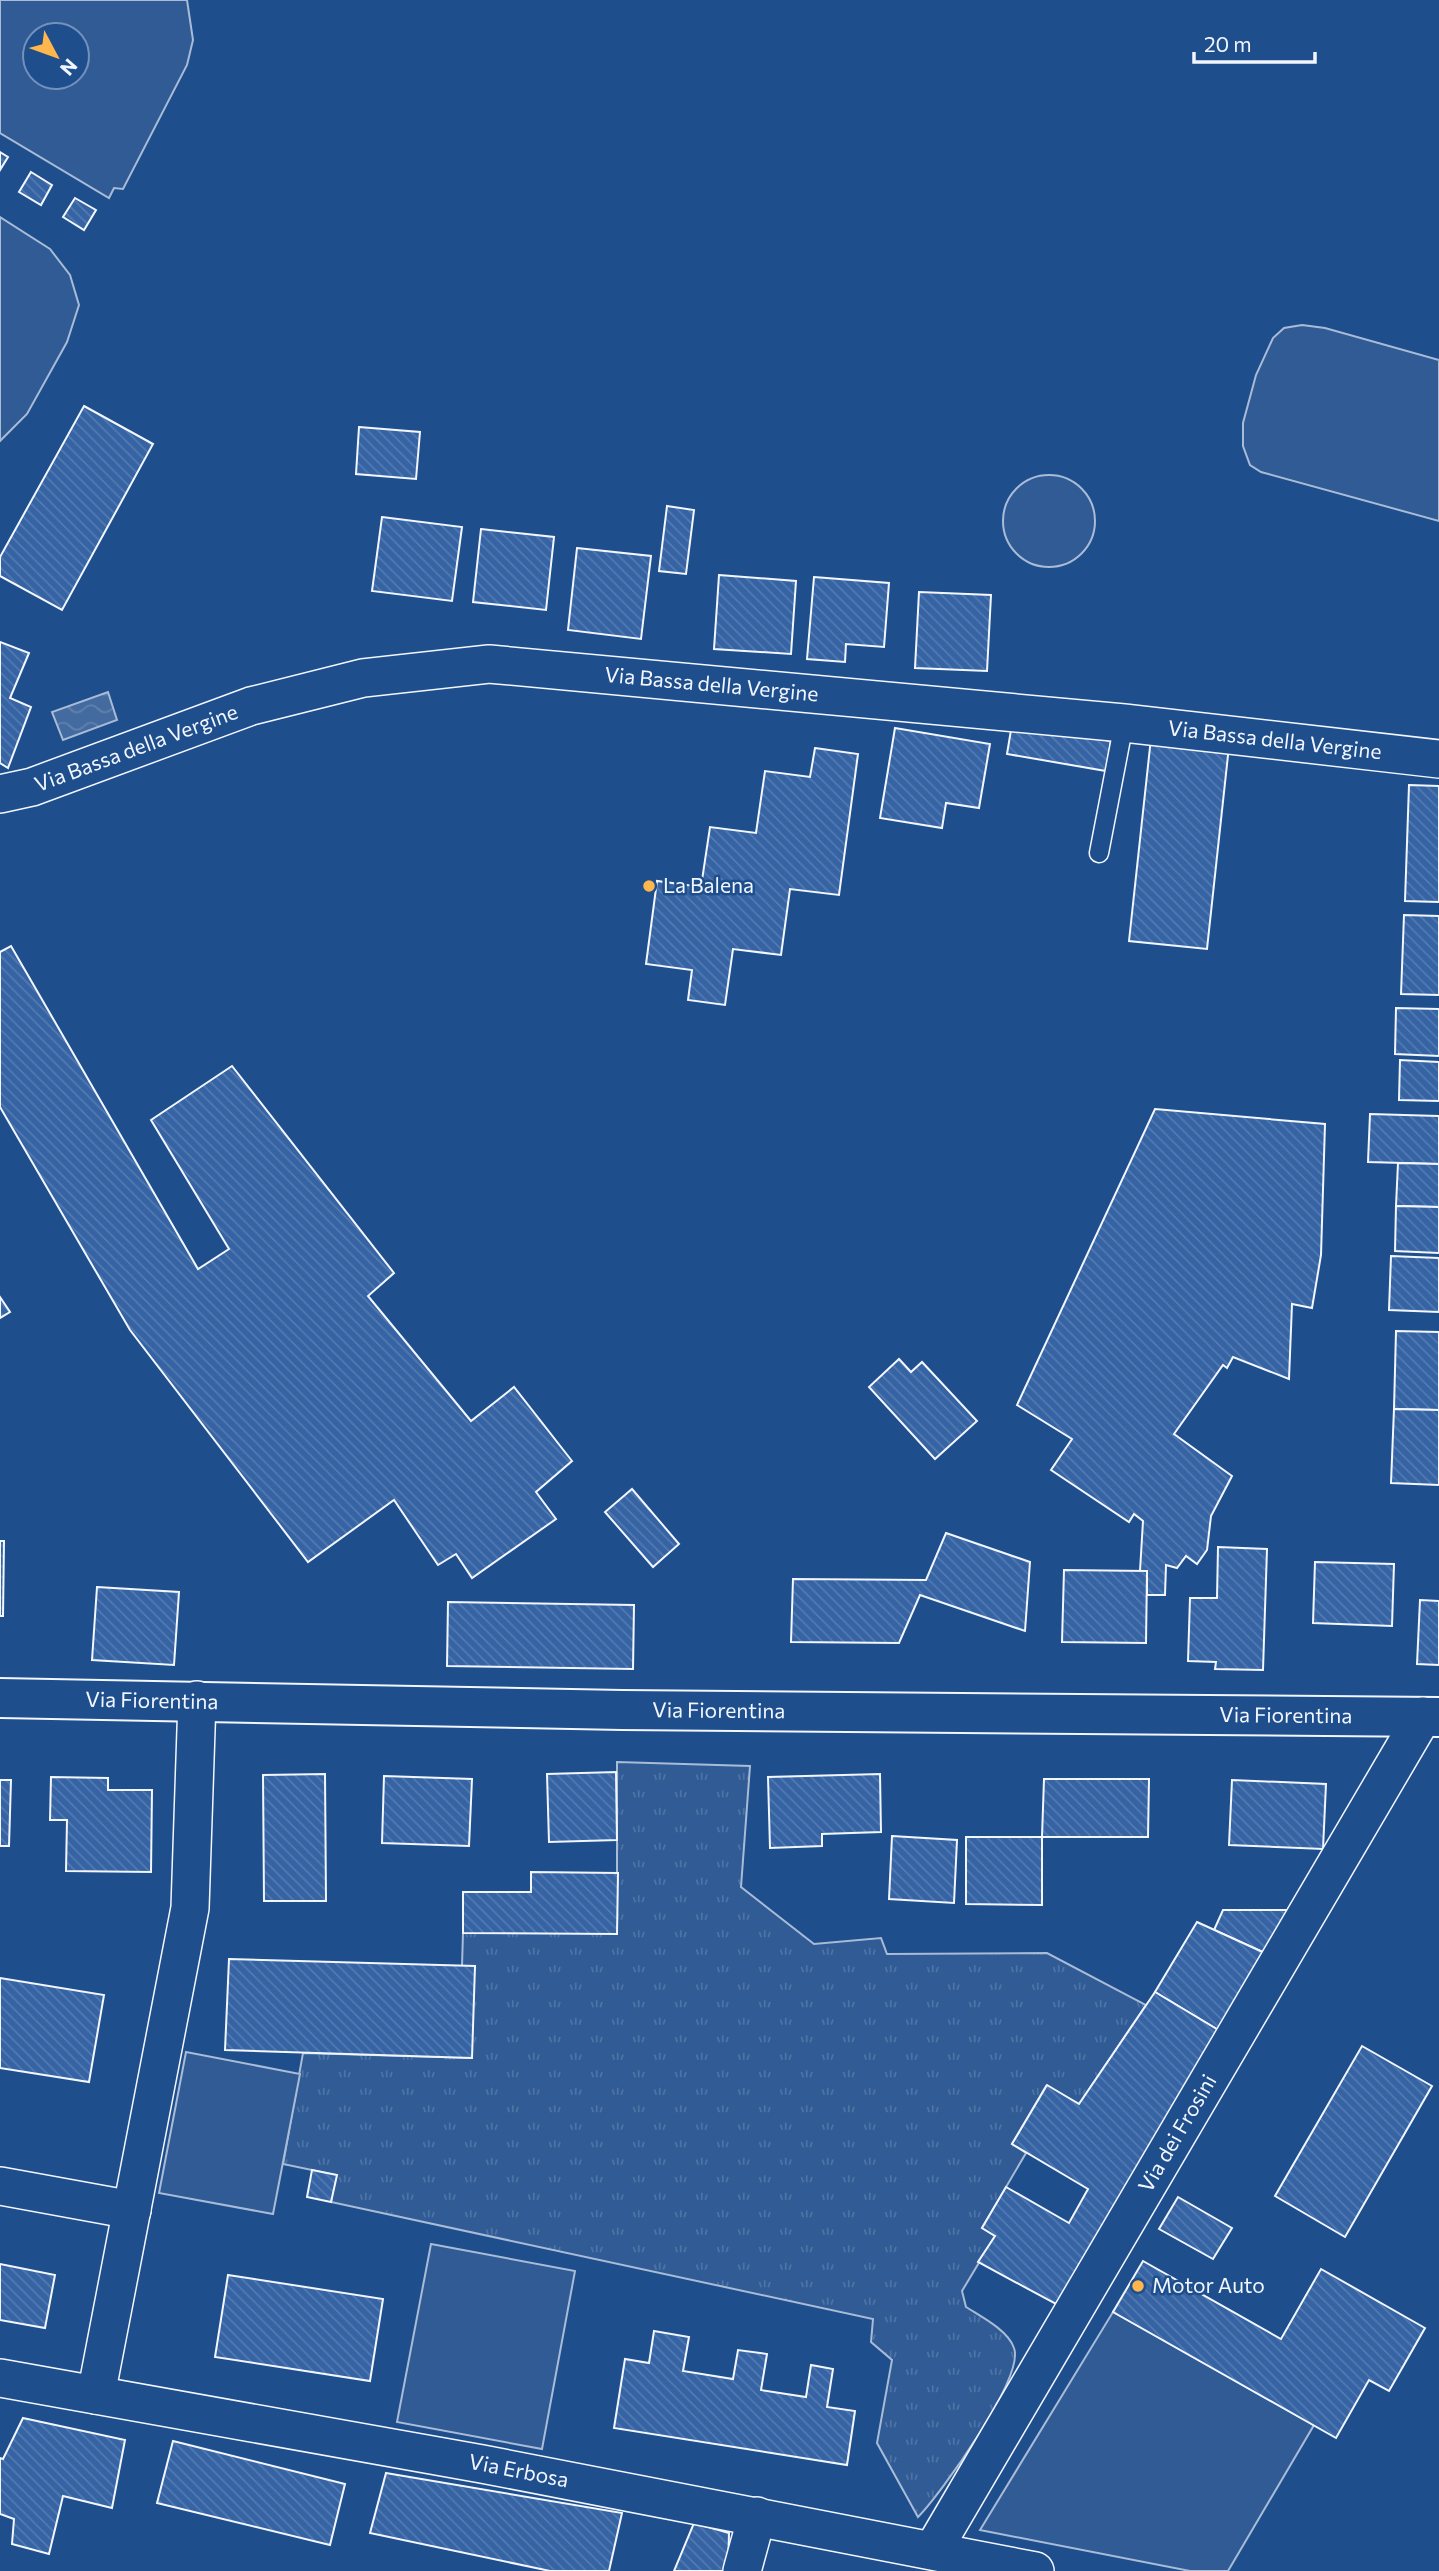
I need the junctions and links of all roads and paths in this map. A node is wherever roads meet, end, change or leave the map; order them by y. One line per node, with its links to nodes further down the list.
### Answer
1 (1124, 723): 2 (street, Via Bassa della Vergine); 3 (street, Via Bassa della Vergine); 4 (lane)
2 (1439, 759)
3 (0, 794)
4 (1099, 853)
5 (0, 1698): 6 (street, Via Fiorentina)
6 (197, 1700): 7 (street, Via Fiorentina); 9 (street)
7 (1431, 1717): 13 (street, Via dei Frosini)
8 (0, 2186): 9 (street)
9 (132, 2210): 11 (street)
10 (0, 2378): 11 (street, Via Erbosa)
11 (96, 2395): 12 (street, Via Erbosa)
12 (757, 2516): 13 (street, Via Erbosa); 14 (street)
13 (933, 2550): 15 (street, Via Erbosa)
14 (742, 2571)
15 (1035, 2571)

